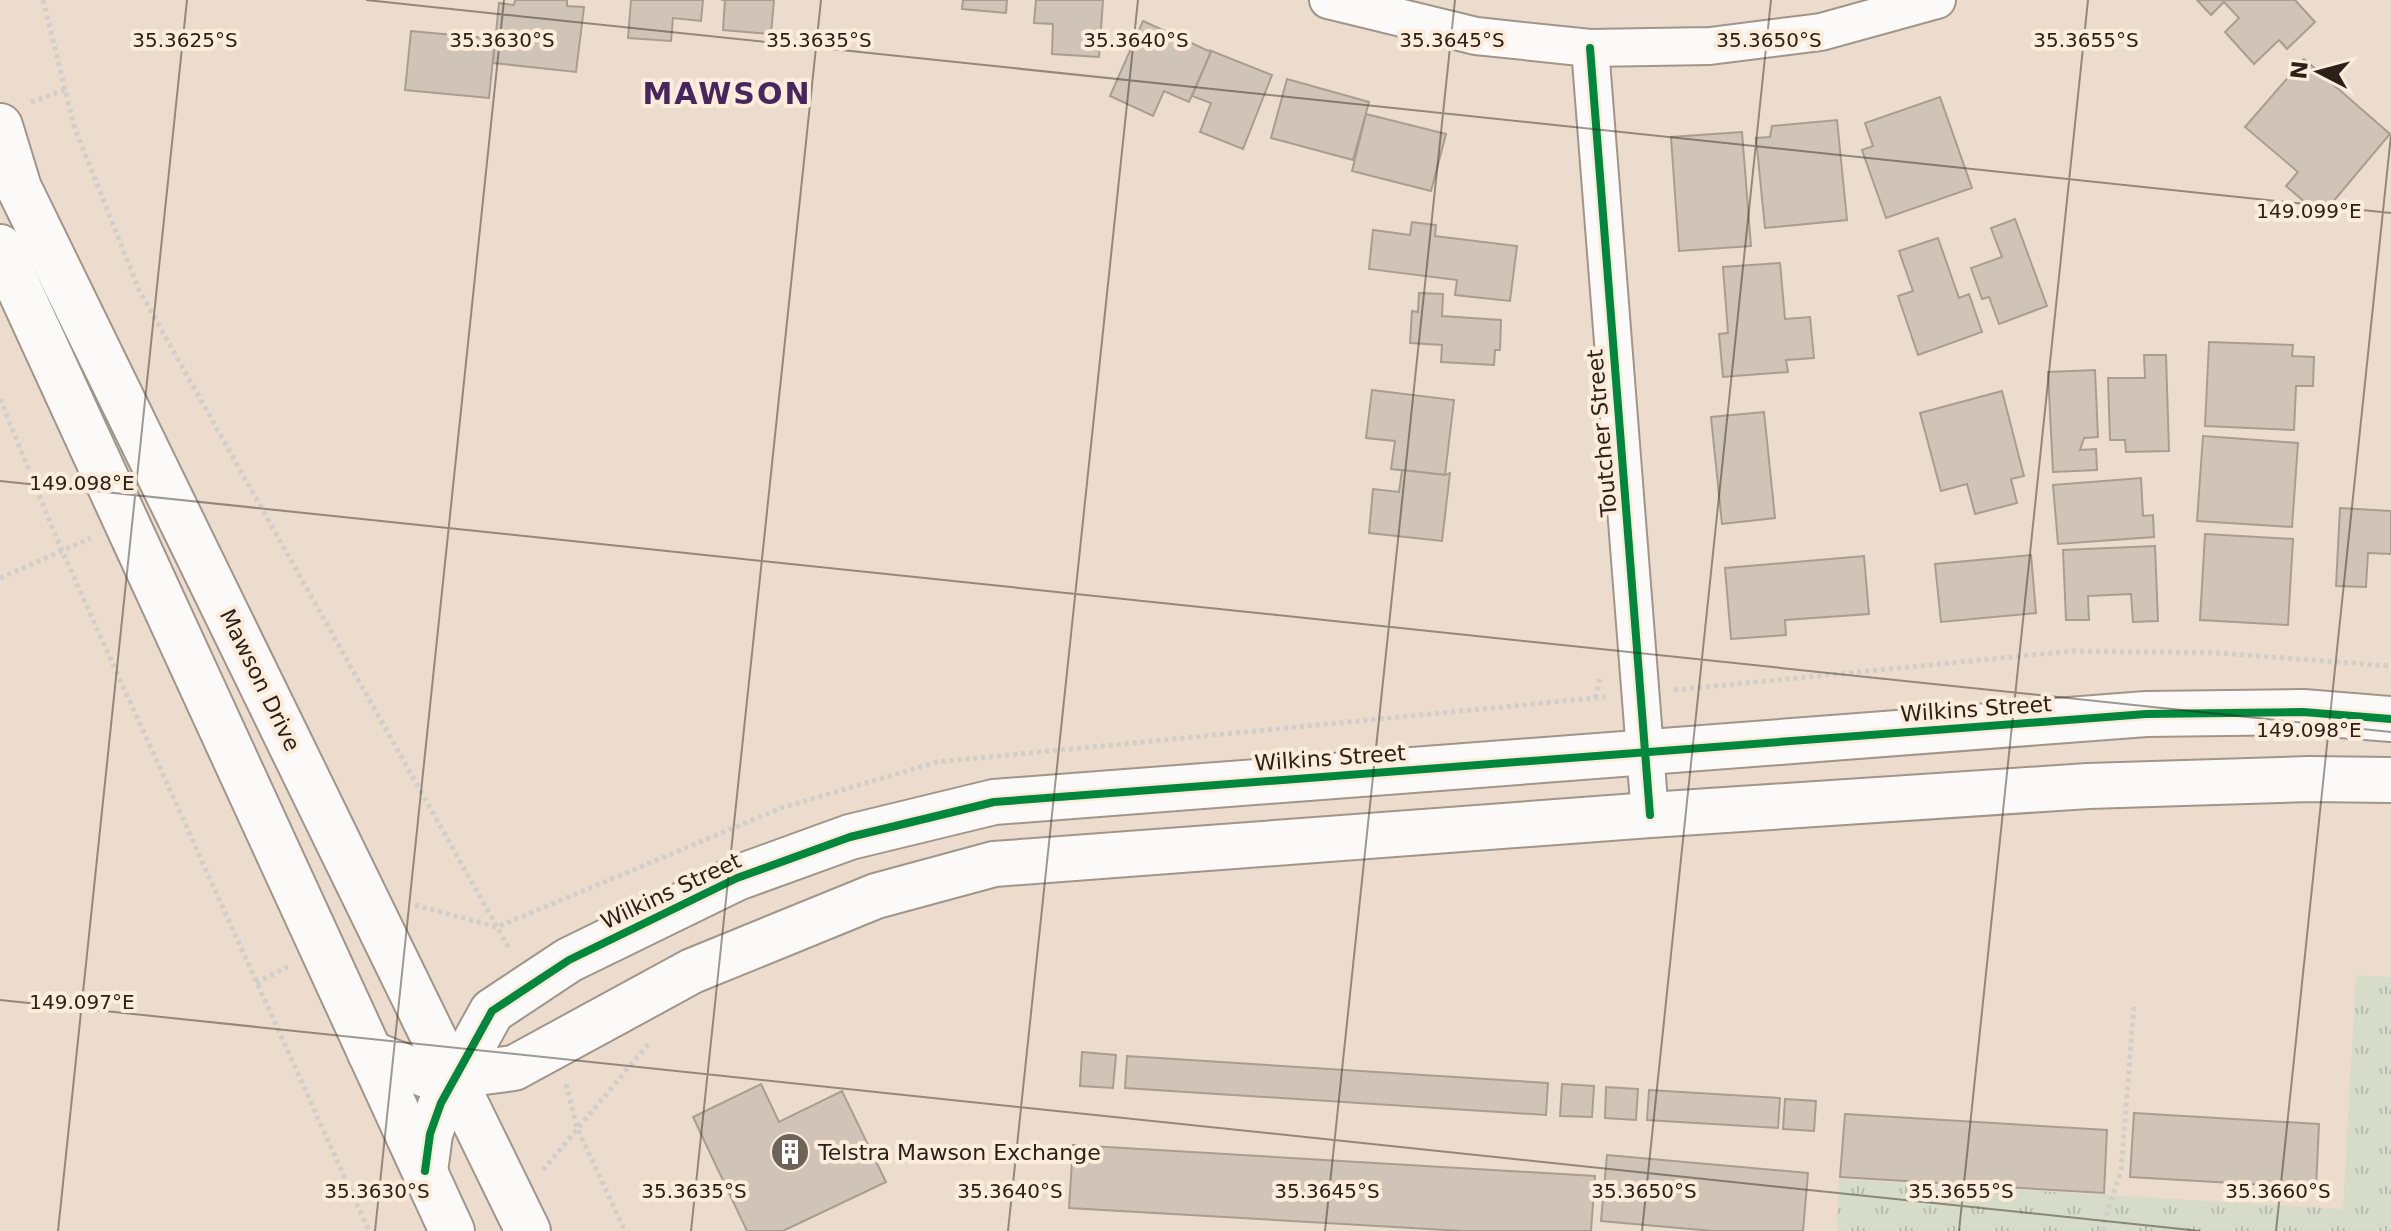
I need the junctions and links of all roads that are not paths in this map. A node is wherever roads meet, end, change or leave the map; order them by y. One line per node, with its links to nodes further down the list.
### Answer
1 (1328, 0): 3 (street)
2 (1937, 0): 3 (street)
3 (1590, 48): 7 (street, Toutcher Street)
4 (0, 126): 11 (street, Mawson Drive)
5 (0, 247): 10 (street)
6 (2391, 719): 7 (street, Wilkins Street)
7 (1646, 751): 9 (street, Toutcher Street); 11 (street, Wilkins Street)
8 (2391, 780): 9 (street)
9 (1650, 815): 11 (street)
10 (370, 1053): 11 (street); 12 (street)
11 (454, 1076): 12 (street, Wilkins Street); 14 (street, Mawson Drive)
12 (425, 1171): 13 (street)
13 (452, 1231)
14 (528, 1231)

